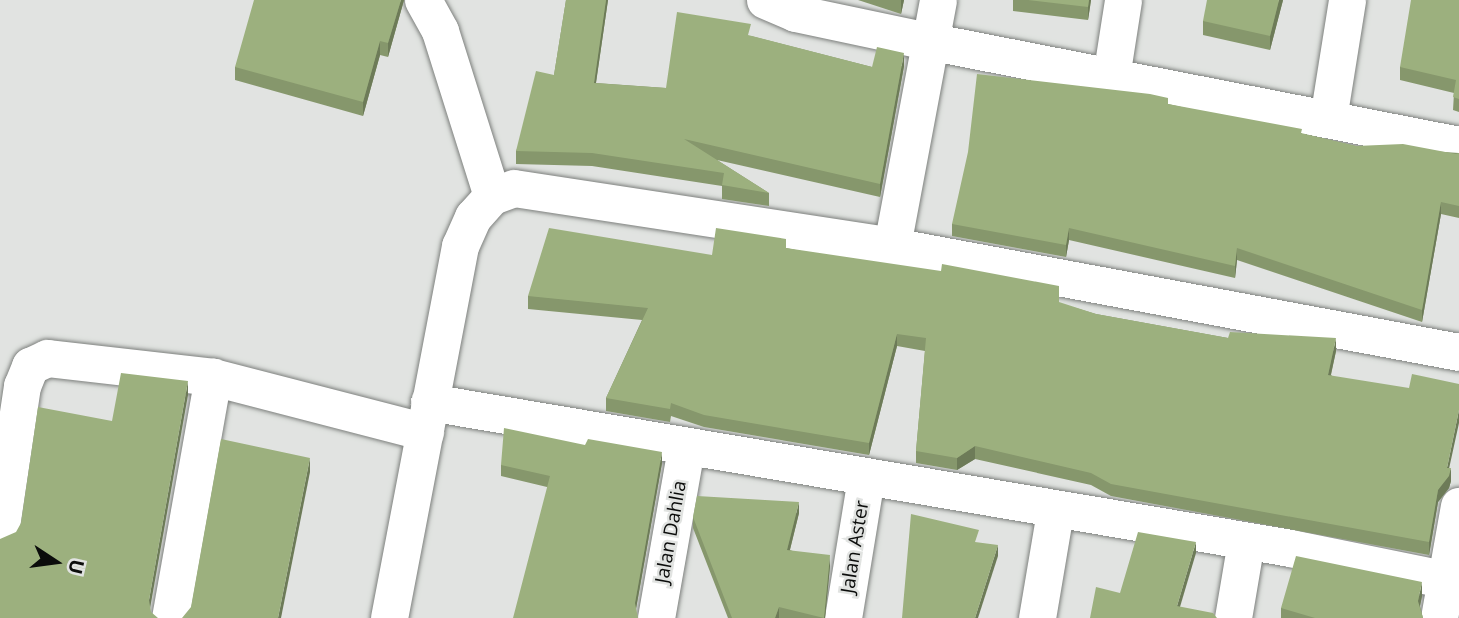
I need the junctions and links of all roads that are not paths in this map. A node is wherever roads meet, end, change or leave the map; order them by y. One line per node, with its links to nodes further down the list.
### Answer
1 (423, 0): 10 (street)
2 (764, 0): 6 (street)
3 (938, 0): 6 (street)
4 (1123, 0): 7 (street)
5 (1348, 0): 8 (street)
6 (928, 41): 7 (street); 11 (street)
7 (1111, 77): 8 (street)
8 (1328, 119): 9 (street)
9 (1459, 145)
10 (492, 196): 11 (street); 14 (street)
11 (892, 246): 12 (street)
12 (1459, 352)
13 (213, 377): 14 (street); 19 (street); 22 (street)
14 (427, 417): 15 (street); 23 (street)
15 (686, 447): 16 (street); 24 (street, Jalan Dahlia)
16 (866, 477): 18 (street); 25 (street, Jalan Aster)
17 (1459, 506): 21 (street)
18 (1055, 512): 20 (street); 26 (street)
19 (0, 533)
20 (1246, 541): 21 (street); 27 (street)
21 (1444, 579): 28 (street)
22 (170, 618)
23 (389, 618)
24 (656, 618)
25 (843, 618)
26 (1037, 618)
27 (1233, 618)
28 (1438, 618)

